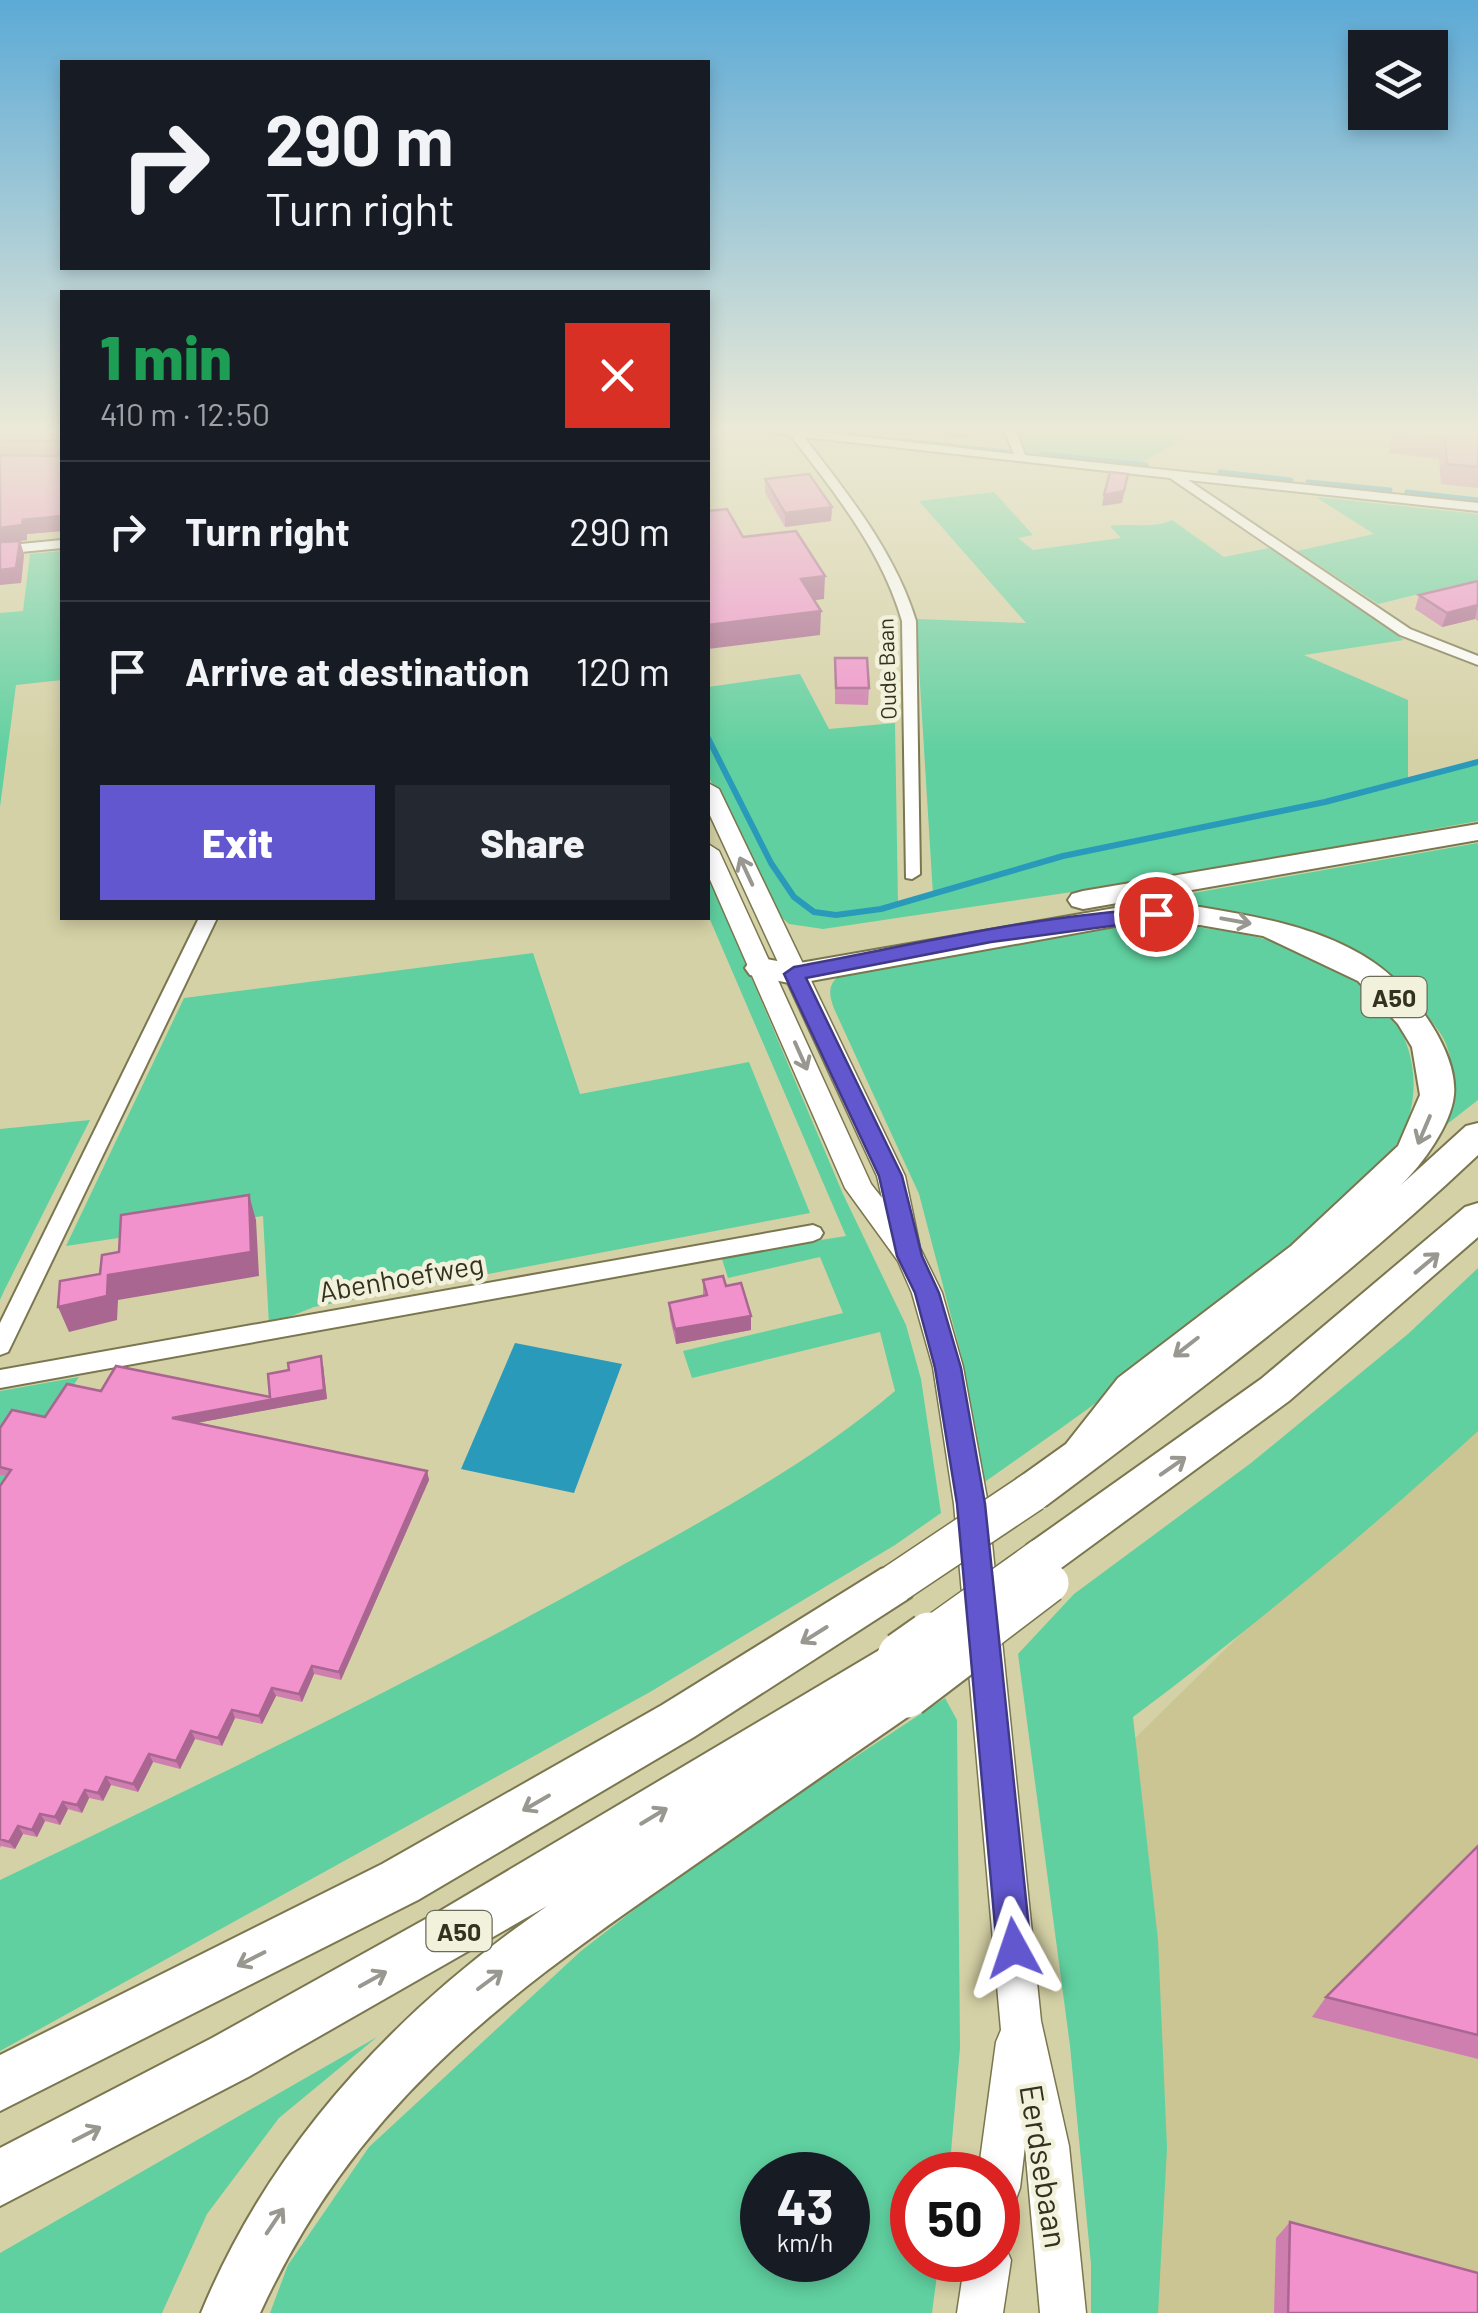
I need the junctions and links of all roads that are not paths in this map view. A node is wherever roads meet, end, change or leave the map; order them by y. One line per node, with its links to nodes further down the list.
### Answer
1 (870, 538): 9 (street, Oude Baan)
2 (1265, 538): 5 (street)
3 (60, 544): 4 (street)
4 (0, 550)
5 (1478, 661)
6 (710, 794): 11 (main road, Eerdsebaan, one-way to 6)
7 (1478, 832): 11 (highway)
8 (710, 854): 11 (main road, Eerdsebaan)
9 (912, 874)
10 (207, 920): 15 (street)
11 (780, 965): 17 (highway, A50, one-way to 17); 19 (main road, Eerdsebaan)
12 (1478, 1135): 17 (highway, A50)
13 (1478, 1216): 18 (highway, A50, one-way to 13, bridge)
14 (813, 1233): 16 (street, Abenhoefweg)
15 (0, 1346)
16 (0, 1378)
17 (1080, 1456): 20 (highway, A50, one-way to 20, bridge)
18 (904, 1674): 22 (highway, A50, one-way to 18); 24 (highway, A50, one-way to 18)
19 (1020, 2021): 21 (main road, Eerdsebaan); 26 (main road, Eerdsebaan)
20 (0, 2084)
21 (1003, 2152)
22 (0, 2178)
23 (985, 2282): 25 (main road)
24 (230, 2313)
25 (980, 2313)
26 (1063, 2313)

